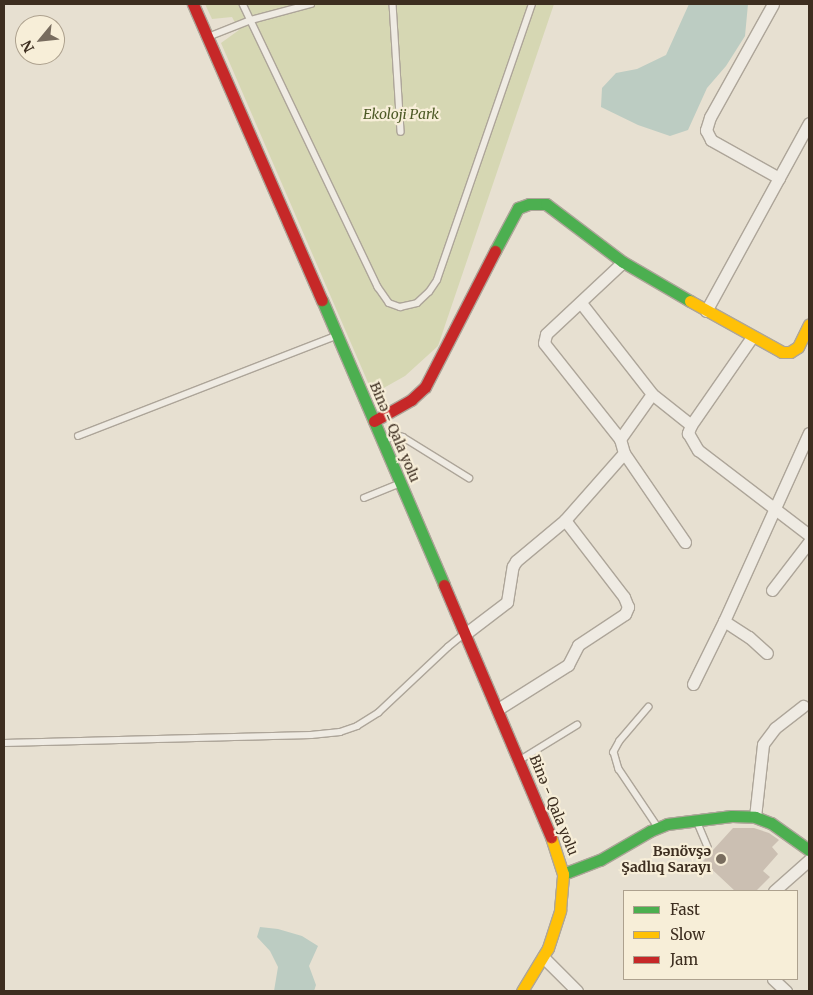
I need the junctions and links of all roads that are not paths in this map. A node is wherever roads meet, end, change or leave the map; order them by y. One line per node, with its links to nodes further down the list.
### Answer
1 (193, 4): 8 (main road, Binə - Qala yolu)
2 (243, 4): 7 (lane)
3 (311, 4): 7 (lane)
4 (393, 4): 10 (lane)
5 (532, 4): 7 (lane)
6 (773, 4): 11 (street)
7 (251, 20): 8 (lane)
8 (208, 37): 16 (main road, Binə - Qala yolu)
9 (809, 123): 11 (street)
10 (401, 132)
11 (779, 178): 14 (street)
12 (623, 262): 13 (street); 14 (main road); 19 (main road)
13 (581, 302): 18 (street); 23 (street)
14 (706, 311): 17 (main road)
15 (809, 324): 17 (main road)
16 (338, 336): 19 (main road, Binə - Qala yolu); 22 (lane)
17 (752, 337): 20 (street)
18 (652, 394): 20 (street); 23 (street)
19 (374, 421): 24 (main road, Binə - Qala yolu)
20 (691, 425): 29 (street)
21 (809, 433): 29 (street)
22 (78, 436)
23 (620, 439): 25 (street)
24 (383, 440): 26 (lane); 27 (main road, Binə - Qala yolu)
25 (624, 453): 30 (street); 32 (street)
26 (469, 478)
27 (401, 483): 28 (lane); 36 (main road, Binə - Qala yolu)
28 (364, 498)
29 (776, 508): 31 (street); 35 (street)
30 (565, 520): 36 (street); 41 (street)
31 (809, 535)
32 (685, 542)
33 (809, 542): 34 (street)
34 (772, 590)
35 (724, 621): 37 (street); 38 (street)
36 (465, 634): 41 (main road, Binə - Qala yolu); 43 (lane)
37 (767, 653)
38 (693, 684)
39 (804, 706): 45 (street)
40 (649, 707): 47 (lane)
41 (498, 709): 44 (main road, Binə - Qala yolu)
42 (576, 725): 44 (lane)
43 (4, 744)
44 (520, 760): 51 (main road, Binə - Qala yolu)
45 (755, 817): 46 (main road); 49 (main road)
46 (697, 819): 47 (main road); 48 (lane)
47 (658, 827): 51 (main road)
48 (708, 847)
49 (809, 850)
50 (809, 860): 52 (street)
51 (563, 874): 53 (main road)
52 (775, 890)
53 (543, 958): 55 (main road); 56 (street)
54 (775, 980): 57 (street)
55 (522, 991)
56 (577, 991)
57 (786, 991)

